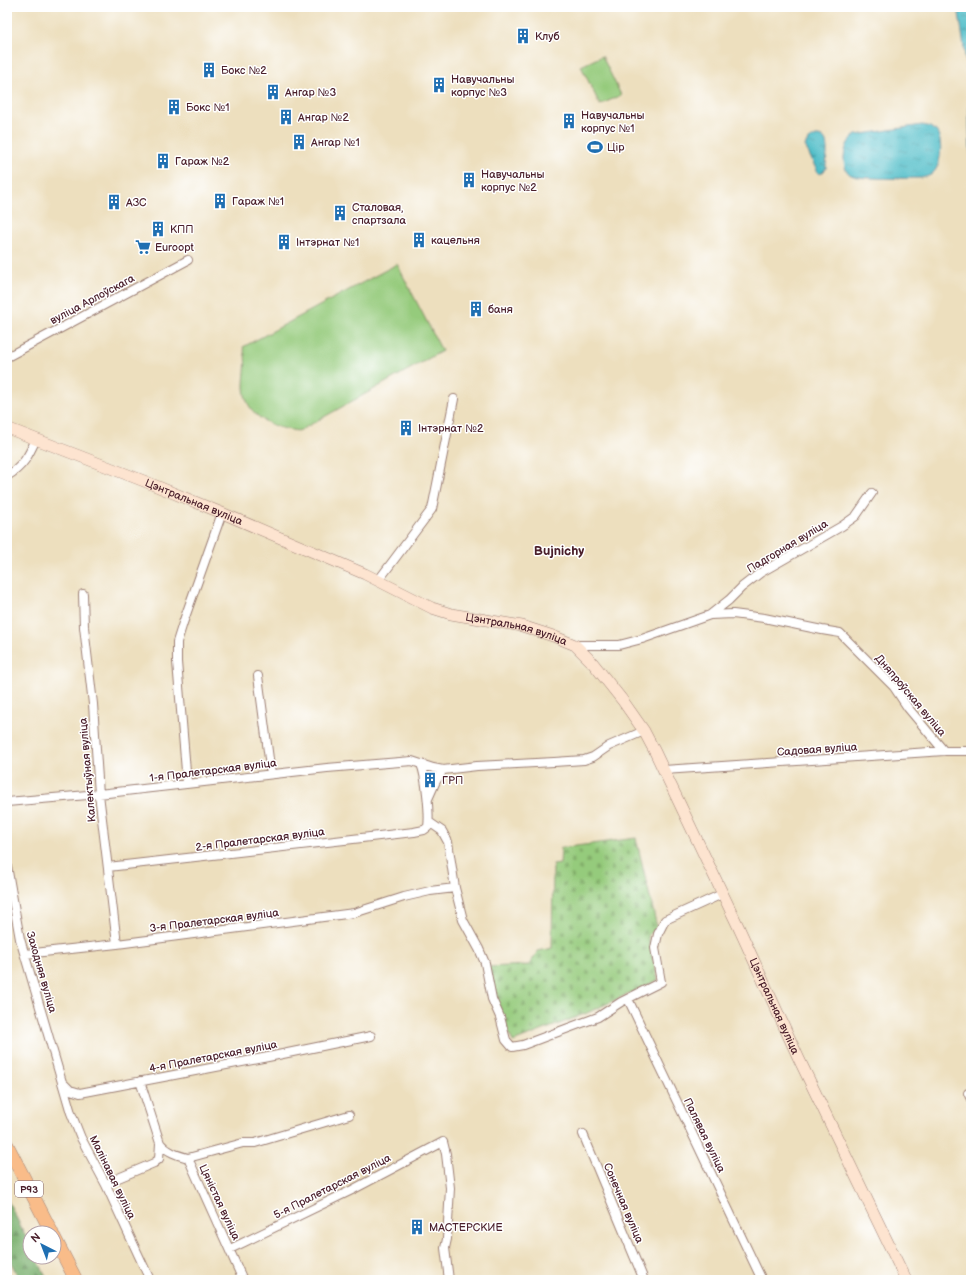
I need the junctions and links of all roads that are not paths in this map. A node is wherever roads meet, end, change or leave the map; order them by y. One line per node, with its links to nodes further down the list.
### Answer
1 (188, 260): 2 (street, вуліца Арлоўскага)
2 (7, 357)
3 (454, 399): 9 (street)
4 (7, 428): 5 (street, Цэнтральная вуліца)
5 (36, 439): 6 (street); 8 (street, Цэнтральная вуліца)
6 (7, 476)
7 (872, 493): 11 (street, Падгорная вуліца)
8 (222, 513): 9 (street, Цэнтральная вуліца); 22 (street)
9 (378, 581): 13 (street, Цэнтральная вуліца)
10 (83, 594): 23 (street, Калектыўная вуліца)
11 (710, 615): 12 (street, Падгорная вуліца); 13 (street, Падгорная вуліца)
12 (845, 636): 16 (street, Дняпроўская вуліца)
13 (575, 645): 15 (street, Цэнтральная вуліца)
14 (258, 676): 21 (street)
15 (644, 731): 19 (street); 20 (street, Цэнтральная вуліца)
16 (944, 751): 17 (street, Садовая вуліца); 20 (street, Садовая вуліца)
17 (971, 751)
18 (421, 764): 19 (street); 21 (street, 1-я Пралетарская вуліца); 25 (street)
19 (443, 770): 25 (street)
20 (664, 770): 30 (street, Цэнтральная вуліца)
21 (271, 774): 22 (street, 1-я Пралетарская вуліца)
22 (187, 784): 23 (street, 1-я Пралетарская вуліца)
23 (100, 794): 24 (street, 1-я Пралетарская вуліца); 28 (street, Калектыўная вуліца)
24 (7, 802)
25 (427, 804): 26 (street)
26 (429, 822): 28 (street, 2-я Пралетарская вуліца); 29 (street)
27 (7, 866): 32 (street, Заходняя вуліца)
28 (108, 867): 31 (street, Калектыўная вуліца)
29 (455, 888): 31 (street, 3-я Пралетарская вуліца); 33 (street)
30 (722, 894): 33 (street); 52 (street, Цэнтральная вуліца)
31 (117, 944): 32 (street, 3-я Пралетарская вуліца)
32 (25, 954): 36 (street, Заходняя вуліца)
33 (628, 999): 51 (street, Палявая вуліца)
34 (371, 1036): 35 (street, 4-я Пралетарская вуліца)
35 (140, 1081): 36 (street, 4-я Пралетарская вуліца); 39 (street)
36 (62, 1082): 42 (street, Малінавая вуліца)
37 (349, 1115): 41 (street)
38 (583, 1134): 50 (street, Сонечная вуліца)
39 (160, 1143): 41 (street, Цяністая вуліца); 42 (street)
40 (7, 1145): 43 (main road, Р93)
41 (188, 1158): 44 (street, Цяністая вуліца)
42 (106, 1185): 47 (street, Малінавая вуліца)
43 (48, 1225)
44 (230, 1249): 48 (street, Цяністая вуліца); 49 (street, 5-я Пралетарская вуліца)
45 (62, 1253): 46 (main road)
46 (76, 1280)
47 (150, 1280)
48 (243, 1280)
49 (449, 1280)
50 (644, 1280)
51 (762, 1280)
52 (906, 1280)

